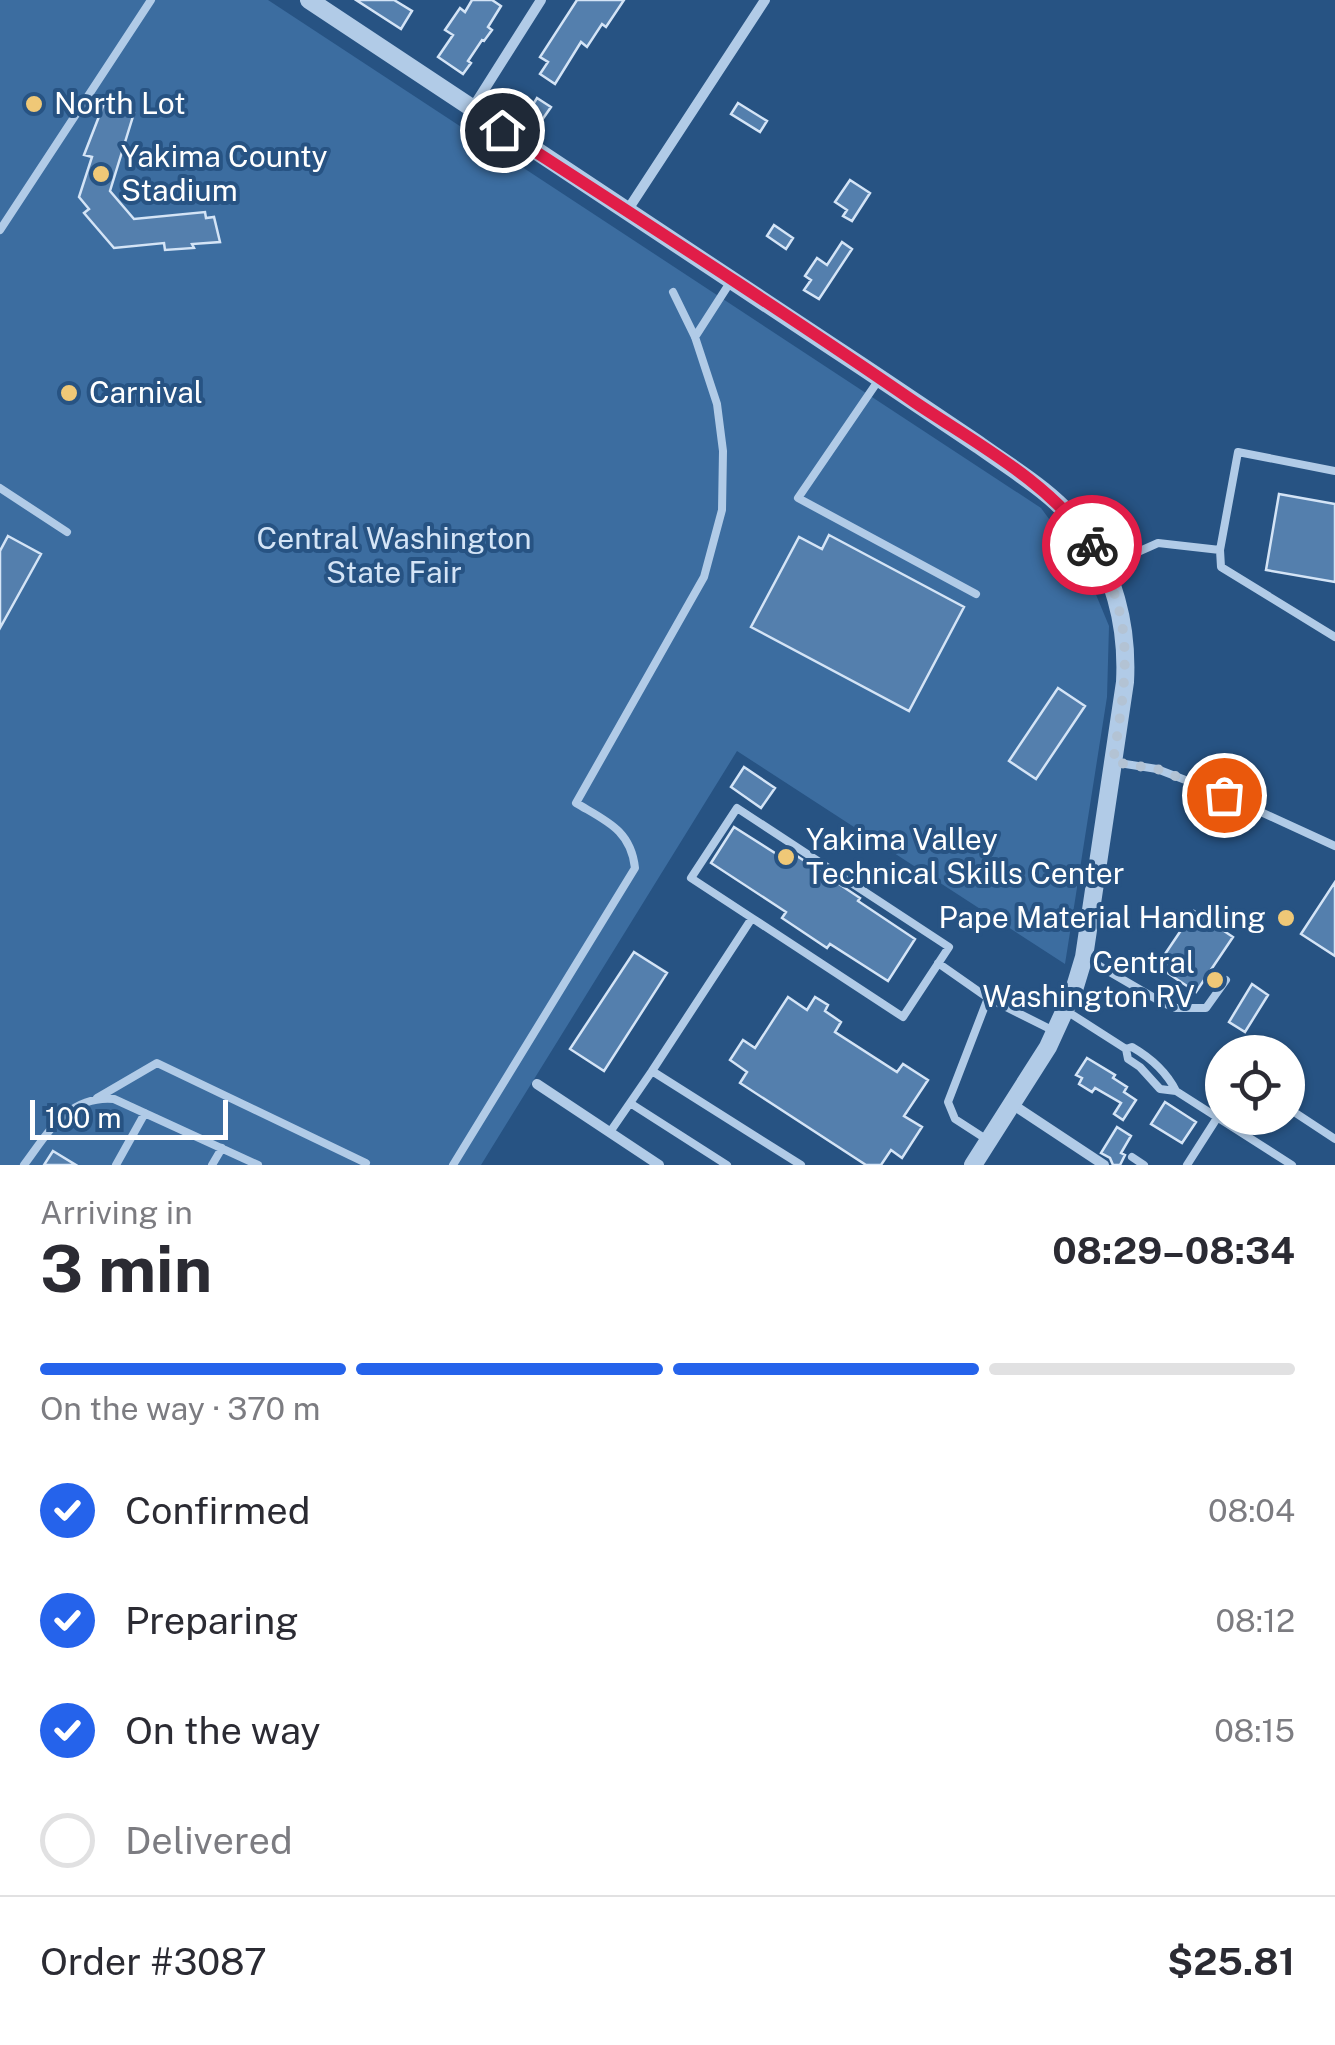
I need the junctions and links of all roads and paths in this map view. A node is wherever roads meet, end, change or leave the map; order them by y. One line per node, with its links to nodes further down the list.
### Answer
1 (151, 0): 7 (lane)
2 (541, 0): 5 (street)
3 (765, 0): 6 (street)
4 (314, 1): 5 (street)
5 (472, 109): 6 (street)
6 (626, 211): 8 (street)
7 (0, 230)
8 (731, 280): 10 (lane); 11 (street)
9 (674, 292): 10 (lane)
10 (695, 336): 49 (lane)
11 (880, 378): 17 (street); 18 (lane)
12 (1335, 471): 16 (lane)
13 (3, 490): 14 (lane); 15 (lane)
14 (0, 502)
15 (67, 532)
16 (1220, 550): 17 (lane); 19 (lane)
17 (1106, 571): 20 (street)
18 (976, 594)
19 (1335, 637)
20 (1113, 762): 21 (lane); 23 (street)
21 (1335, 846)
22 (752, 918): 24 (lane); 24 (lane); 29 (lane)
23 (1084, 957): 25 (lane); 27 (street)
24 (938, 963): 26 (lane)
25 (1226, 980)
26 (988, 998): 28 (lane); 41 (lane)
27 (1065, 1010): 28 (street); 34 (lane)
28 (1056, 1032): 33 (street)
29 (652, 1071): 32 (lane); 52 (lane)
30 (537, 1084): 37 (street)
31 (97, 1098): 35 (lane); 44 (lane); 48 (lane)
32 (630, 1103): 37 (lane); 51 (lane)
33 (1012, 1104): 41 (street); 54 (street)
34 (1205, 1110)
35 (145, 1113): 42 (lane); 45 (lane)
36 (1305, 1119): 40 (lane)
37 (610, 1132): 50 (street)
38 (1205, 1134): 56 (lane)
39 (1245, 1135): 57 (lane)
40 (1335, 1139)
41 (988, 1141): 53 (street)
42 (222, 1148): 46 (lane); 47 (lane)
43 (1132, 1157): 55 (lane)
44 (24, 1165)
45 (116, 1165)
46 (212, 1165)
47 (258, 1165)
48 (365, 1165)
49 (453, 1165)
50 (659, 1165)
51 (726, 1165)
52 (801, 1165)
53 (973, 1165)
54 (1104, 1165)
55 (1144, 1165)
56 (1187, 1165)
57 (1292, 1165)

